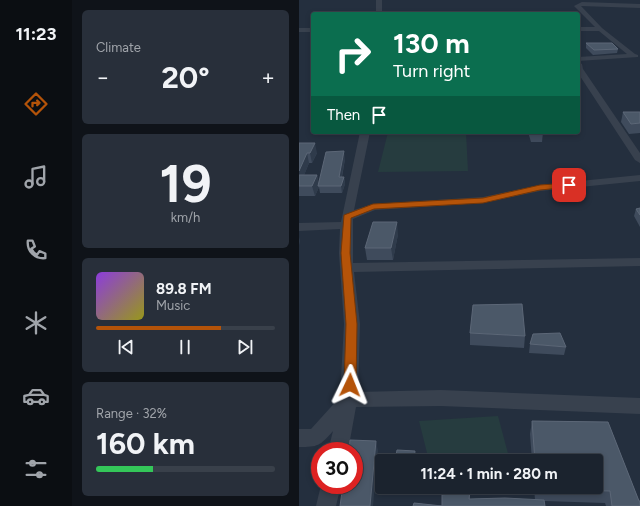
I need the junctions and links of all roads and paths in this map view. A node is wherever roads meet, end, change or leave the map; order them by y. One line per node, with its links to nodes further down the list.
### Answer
1 (379, 0): 3 (street)
2 (640, 6): 4 (street)
3 (379, 12)
4 (600, 28): 5 (street); 8 (street)
5 (580, 29)
6 (299, 30): 7 (street)
7 (311, 30)
8 (636, 56): 9 (street)
9 (580, 59)
10 (580, 70): 12 (street)
11 (365, 134): 14 (street)
12 (640, 160)
13 (640, 178): 14 (street)
14 (347, 221): 15 (street); 17 (street)
15 (299, 227)
16 (640, 262): 17 (street)
17 (347, 268): 18 (street)
18 (349, 400): 19 (street); 20 (street); 21 (street)
19 (640, 406)
20 (299, 438)
21 (340, 442)
22 (329, 494): 23 (street)
23 (326, 506)

